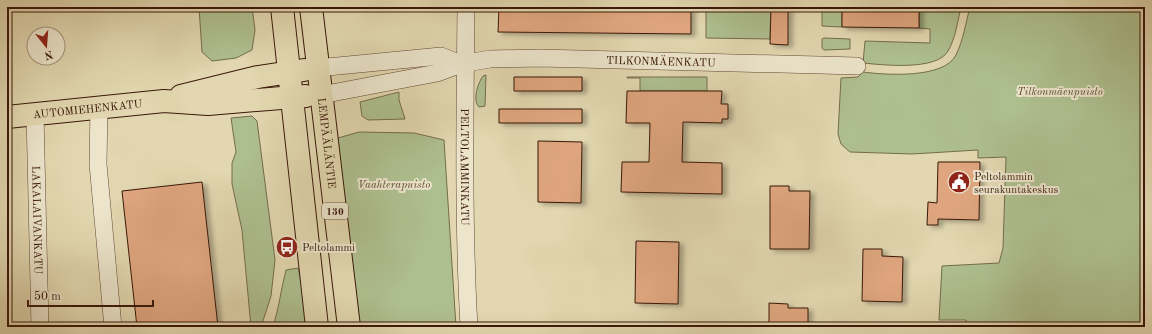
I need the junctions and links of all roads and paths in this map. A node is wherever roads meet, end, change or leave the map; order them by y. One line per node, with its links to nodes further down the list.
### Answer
1 (282, 7): 7 (main road)
2 (310, 7): 6 (main road, LEMPÄÄLÄNTIE / 130)
3 (466, 7): 4 (street, PELTOLAMMINKATU)
4 (463, 64): 5 (street, TILKONMÄENKATU); 6 (street); 8 (street, TILKONMÄENKATU); 18 (street, PELTOLAMMINKATU)
5 (857, 66)
6 (317, 68): 7 (main road, AUTOMIEHENKATU); 8 (main road, LEMPÄÄLÄNTIE / 130)
7 (289, 72): 9 (main road); 10 (main road, AUTOMIEHENKATU)
8 (321, 94): 9 (main road, TILKONMÄENKATU); 17 (main road, LEMPÄÄLÄNTIE / 130)
9 (292, 98): 10 (main road, AUTOMIEHENKATU); 16 (main road)
10 (169, 101): 11 (main road, AUTOMIEHENKATU)
11 (99, 107): 12 (main road, AUTOMIEHENKATU); 15 (street)
12 (35, 114): 13 (main road, AUTOMIEHENKATU); 14 (street, LAKALAIVANKATU)
13 (7, 117)
14 (40, 327)
15 (113, 327)
16 (317, 327)
17 (349, 327)
18 (470, 327)

